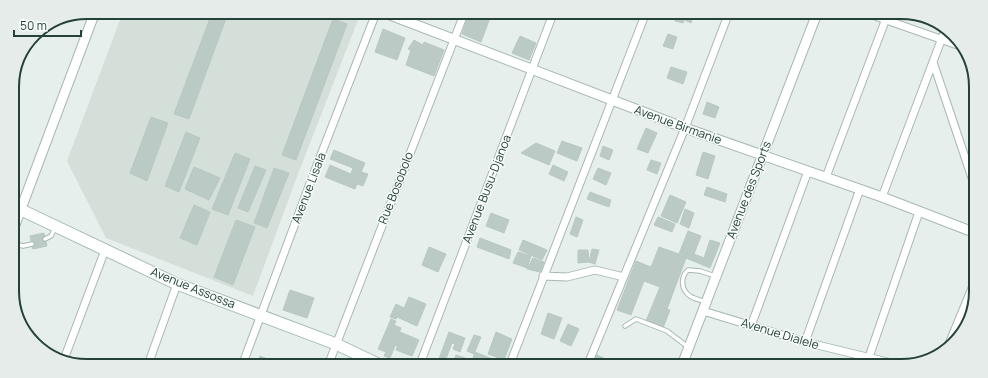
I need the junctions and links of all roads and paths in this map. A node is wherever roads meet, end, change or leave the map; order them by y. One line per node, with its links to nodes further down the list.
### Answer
1 (92, 19): 25 (street)
2 (374, 19): 40 (street, Avenue Lisala)
3 (400, 19): 13 (street, Avenue Birmanie)
4 (462, 19): 13 (street, Rue Bosobolo)
5 (551, 19): 16 (street, Avenue Busu-Djanoa)
6 (643, 19): 17 (street)
7 (726, 19): 18 (street)
8 (815, 19): 19 (street, Avenue des Sports)
9 (886, 19): 22 (street)
10 (888, 19): 12 (street)
11 (943, 34): 12 (street)
12 (941, 40): 14 (street); 15 (street)
13 (454, 41): 16 (street, Avenue Birmanie); 45 (street, Rue Bosobolo)
14 (954, 44)
15 (933, 62): 20 (street); 24 (street)
16 (532, 71): 17 (street, Avenue Birmanie); 53 (street, Avenue Busu-Djanoa)
17 (612, 100): 18 (street, Avenue Birmanie); 34 (street)
18 (685, 128): 19 (street, Avenue Birmanie); 36 (street)
19 (762, 156): 21 (street, Avenue Birmanie); 35 (street, Avenue des Sports)
20 (969, 169)
21 (808, 171): 22 (street, Avenue Birmanie); 42 (street)
22 (826, 178): 23 (street, Avenue Birmanie)
23 (860, 189): 24 (street, Avenue Birmanie); 44 (street)
24 (882, 197): 27 (street, Avenue Birmanie)
25 (19, 203)
26 (19, 209): 28 (main road, Avenue Assossa)
27 (919, 212): 29 (street, Avenue Birmanie); 48 (street)
28 (56, 226): 30 (lane); 33 (main road, Avenue Assossa)
29 (969, 231)
30 (45, 239)
31 (32, 244): 32 (lane)
32 (19, 245)
33 (105, 250): 37 (main road, Avenue Assossa); 47 (street)
34 (543, 276): 36 (street); 54 (street)
35 (716, 276): 39 (street, Avenue des Sports); 39 (lane)
36 (624, 277): 55 (street)
37 (177, 284): 40 (main road, Avenue Assossa); 49 (street)
38 (969, 296): 43 (street)
39 (705, 306): 42 (street, Avenue Dialele); 46 (street, Avenue des Sports)
40 (262, 315): 45 (main road, Avenue Assossa); 50 (street, Avenue Lisala)
41 (625, 326): 46 (lane)
42 (751, 326): 44 (street, Avenue Dialele)
43 (952, 336)
44 (805, 342): 48 (street, Avenue Dialele)
45 (336, 344): 51 (street, Rue Bosobolo); 52 (main road, Avenue Assossa)
46 (688, 348): 56 (street, Avenue des Sports)
47 (66, 355)
48 (869, 357): 57 (street, Avenue Dialele)
49 (149, 359)
50 (245, 359)
51 (330, 359)
52 (368, 359)
53 (422, 359)
54 (512, 359)
55 (590, 359)
56 (684, 359)
57 (877, 359)

